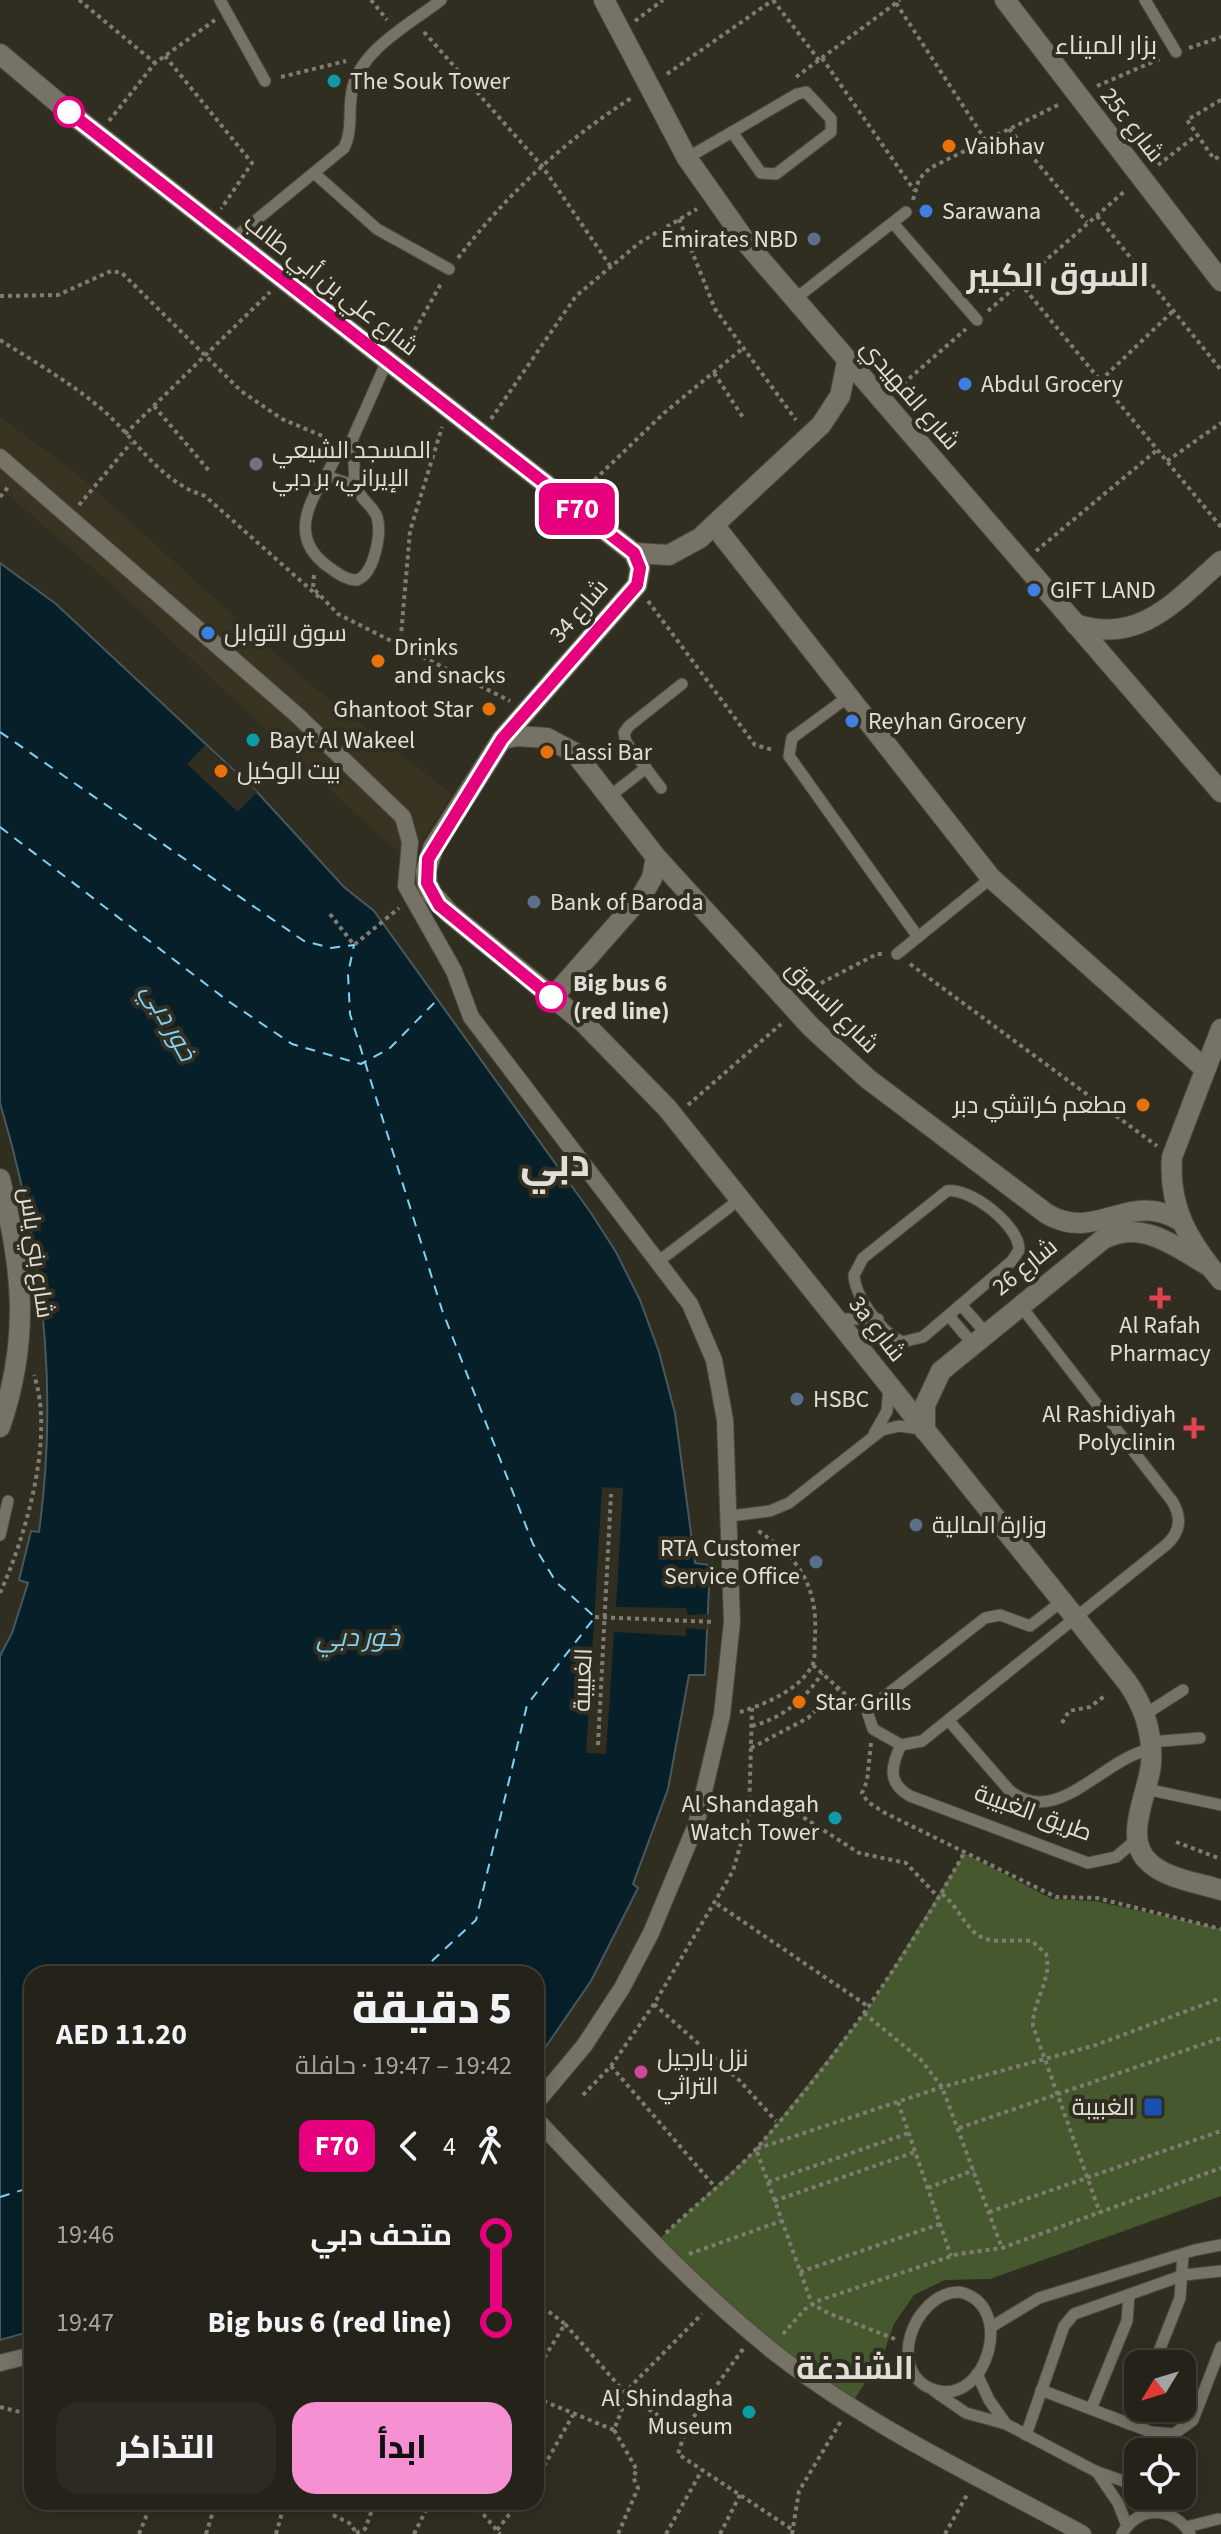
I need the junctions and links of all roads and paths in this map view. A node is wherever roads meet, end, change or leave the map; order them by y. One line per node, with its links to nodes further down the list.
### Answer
1 (79, 0): 20 (path)
2 (220, 0): 11 (lane)
3 (371, 0): 14 (path)
4 (441, 0): 12 (lane)
5 (604, 0): 13 (street, شارع الفهيدي)
6 (663, 0): 13 (path)
7 (773, 0): 22 (path); 29 (path)
8 (1005, 0): 23 (street, 25c شارع)
9 (1145, 0): 16 (lane)
10 (896, 3): 29 (path)
11 (227, 11): 19 (path); 21 (lane)
12 (414, 21): 14 (lane); 32 (path)
13 (620, 32): 22 (street, شارع الفهيدي)
14 (398, 34): 18 (lane)
15 (1221, 37): 16 (path)
16 (1176, 52): 23 (path)
17 (0, 54): 27 (street, شارع علي بن أبي طالب)
18 (372, 54): 21 (path); 33 (lane)
19 (165, 56): 20 (path); 38 (path)
20 (155, 63): 27 (path)
21 (265, 81)
22 (650, 87): 31 (street, شارع الفهيدي); 32 (path)
23 (1077, 96): 25 (path); 34 (street, 25c شارع)
24 (1221, 100): 28 (path)
25 (1009, 129): 29 (path); 41 (path)
26 (732, 132): 26 (lane); 31 (lane)
27 (98, 135): 42 (street, شارع علي بن أبي طالب)
28 (1197, 135): 30 (path); 34 (path)
29 (986, 141)
30 (1221, 156)
31 (687, 158): 35 (street, شارع الفهيدي)
32 (542, 166): 43 (path); 44 (path)
33 (314, 173): 42 (lane); 44 (lane)
34 (1140, 178): 37 (path); 46 (street, 25c شارع)
35 (714, 199): 39 (path); 49 (street, شارع الفهيدي)
36 (906, 212): 40 (lane)
37 (1097, 216): 41 (path); 50 (path)
38 (215, 219)
39 (679, 219): 43 (path); 53 (path)
40 (893, 223): 49 (lane); 51 (lane)
41 (1088, 223): 47 (path)
42 (232, 240): 45 (street, شارع علي بن أبي طالب)
43 (611, 267): 65 (path)
44 (449, 269): 56 (path)
45 (284, 280): 54 (path); 56 (street, شارع علي بن أبي طالب)
46 (1221, 281)
47 (1020, 283): 51 (path); 59 (path)
48 (0, 296): 54 (path)
49 (795, 299): 55 (street, شارع الفهيدي)
50 (1173, 311): 57 (path); 59 (path)
51 (977, 320): 60 (path)
52 (0, 340): 66 (path)
53 (742, 349): 58 (path); 67 (path)
54 (205, 356): 61 (path); 69 (path)
55 (847, 362): 60 (street, شارع الفهيدي); 67 (street)
56 (391, 364): 62 (street, شارع علي بن أبي طالب); 69 (lane)
57 (1221, 370)
58 (714, 373): 63 (path); 76 (path)
59 (1100, 381): 70 (path)
60 (882, 402): 83 (street, شارع الفهيدي)
61 (154, 406): 66 (path); 73 (path)
62 (448, 410): 80 (street, شارع علي بن أبي طالب); 87 (path)
63 (744, 419)
64 (1221, 423): 72 (path)
65 (485, 427)
66 (125, 434): 68 (path)
67 (809, 437): 78 (street)
68 (131, 443): 77 (path); 85 (path)
69 (349, 448): 74 (lane); 75 (lane)
70 (1157, 450): 72 (path); 83 (path)
71 (0, 457): 77 (street)
72 (1167, 461): 79 (path)
73 (211, 473)
74 (326, 476): 75 (lane); 82 (lane)
75 (356, 486): 82 (lane)
76 (574, 499)
77 (70, 516): 111 (street)
78 (714, 525): 80 (street); 89 (street)
79 (1221, 527)
80 (634, 553): 84 (street, شارع 34)
81 (1221, 561): 86 (street)
82 (321, 562): 85 (path)
83 (1022, 563): 86 (street, شارع الفهيدي)
84 (637, 585): 90 (street, شارع 34); 92 (path)
85 (320, 598): 87 (path)
86 (1075, 624): 95 (street, شارع الفهيدي)
87 (400, 647): 90 (path)
88 (682, 684): 93 (lane)
89 (848, 697): 92 (lane); 98 (street)
90 (528, 709): 91 (street, شارع 34)
91 (502, 739): 96 (street, شارع السوق); 99 (street, شارع 34)
92 (787, 750): 102 (lane)
93 (646, 768): 94 (lane); 96 (lane)
94 (661, 788)
95 (1221, 792)
96 (610, 796): 97 (street, شارع السوق)
97 (656, 857): 104 (street); 110 (street, شارع السوق)
98 (991, 878): 102 (lane); 106 (street)
99 (449, 913): 104 (street, 3a شارع)
100 (330, 914): 101 (path)
101 (382, 921)
102 (918, 937): 103 (lane)
103 (897, 954): 107 (path)
104 (552, 998): 109 (street, 3a شارع)
105 (1221, 1029): 106 (street)
106 (1205, 1069): 107 (street)
107 (1172, 1157): 110 (street)
108 (0, 1179): 119 (street, شارع بني ياس)
109 (740, 1199): 111 (lane); 116 (street, 3a شارع)
110 (1179, 1220): 112 (street)
111 (659, 1261): 126 (street)
112 (1215, 1273): 114 (street, شارع 26)
113 (961, 1305): 115 (lane); 117 (lane); 118 (lane)
114 (1020, 1305): 118 (street, شارع 26); 132 (lane)
115 (949, 1316): 117 (lane); 118 (lane)
116 (836, 1319): 117 (lane); 120 (street, 3a شارع)
117 (878, 1319)
118 (979, 1338): 122 (street, شارع 26)
119 (21, 1344): 121 (street, شارع بني ياس); 128 (path)
120 (889, 1386): 122 (street, 3a شارع); 123 (lane)
121 (0, 1427)
122 (925, 1431): 123 (lane); 129 (street, 3a شارع)
123 (874, 1435): 126 (lane)
124 (611, 1494): 131 (path, الغبيبة)
125 (8, 1501): 127 (lane)
126 (730, 1516): 133 (street); 136 (path)
127 (0, 1535)
128 (0, 1593)
129 (1061, 1602): 132 (street, 3a شارع); 134 (lane)
130 (595, 1617): 131 (path, الغبيبة)
131 (604, 1617): 133 (path, الغبيبة); 150 (path, الغبيبة)
132 (1074, 1620): 135 (lane); 144 (street, 3a شارع)
133 (732, 1622): 143 (street)
134 (1030, 1626): 135 (lane); 142 (lane)
135 (1044, 1644): 145 (lane)
136 (813, 1665): 137 (path); 141 (path)
137 (822, 1673): 138 (path); 147 (path)
138 (838, 1688): 142 (path); 153 (path)
139 (1183, 1690): 144 (lane)
140 (1106, 1695): 146 (path)
141 (752, 1708): 143 (path); 147 (path)
142 (868, 1714): 148 (lane)
143 (722, 1715): 173 (street)
144 (1144, 1715): 152 (street, 3a شارع)
145 (949, 1721): 151 (lane); 152 (lane, طريق الغبيبة)
146 (1062, 1723)
147 (752, 1726): 153 (path)
148 (873, 1729): 151 (lane); 159 (path)
149 (1200, 1738): 152 (lane)
150 (598, 1745)
151 (901, 1745): 157 (lane, طريق الغبيبة)
152 (1150, 1746): 154 (street, 3a شارع)
153 (751, 1748): 155 (path)
154 (1146, 1789): 156 (lane); 157 (street, 3a شارع)
155 (750, 1804): 162 (path); 163 (path)
156 (1221, 1805)
157 (1137, 1839): 161 (street)
158 (1176, 1842): 160 (path)
159 (964, 1853): 162 (path); 164 (path)
160 (1221, 1859)
161 (1221, 1890)
162 (941, 1896): 167 (path); 170 (path)
163 (717, 1904): 166 (path); 167 (path)
164 (1221, 1929)
165 (1221, 1998): 170 (path)
166 (654, 2004): 171 (path); 177 (path)
167 (869, 2007): 168 (path)
168 (864, 2013): 172 (path); 177 (path)
169 (1221, 2038): 174 (path)
170 (1044, 2059): 172 (path); 174 (path)
171 (611, 2066): 175 (path); 188 (path)
172 (942, 2087): 176 (path); 179 (path)
173 (544, 2094)
174 (1057, 2094): 179 (path); 186 (path)
175 (583, 2095)
176 (898, 2102): 181 (path); 182 (path)
177 (776, 2122): 182 (path)
178 (544, 2127): 195 (street)
179 (959, 2128): 185 (path)
180 (1221, 2131): 186 (path)
181 (909, 2133): 183 (path); 187 (path)
182 (756, 2149): 187 (path); 188 (path)
183 (916, 2152): 189 (path); 190 (path)
184 (1221, 2168): 192 (path)
185 (974, 2170): 189 (path); 191 (path)
186 (1087, 2178): 191 (path); 192 (path)
187 (767, 2182): 190 (path)
188 (715, 2187): 195 (path)
189 (928, 2188): 194 (path)
190 (774, 2201): 193 (path)
191 (989, 2212): 197 (path)
192 (1100, 2213): 197 (path)
193 (781, 2221): 200 (path); 202 (path)
194 (940, 2224): 199 (path); 202 (path)
195 (655, 2243): 200 (street)
196 (1221, 2245): 198 (lane)
197 (1002, 2248): 199 (path)
198 (1183, 2254): 203 (lane); 209 (lane)
199 (951, 2256): 206 (path)
200 (672, 2260): 205 (street)
201 (1221, 2271): 203 (lane)
202 (800, 2272): 206 (path)
203 (1184, 2275): 204 (lane); 214 (lane)
204 (1129, 2295): 220 (lane); 225 (lane)
205 (715, 2301): 210 (street); 221 (path)
206 (812, 2304): 211 (path); 213 (path)
207 (544, 2308): 208 (path)
208 (565, 2324): 216 (path); 221 (path)
209 (991, 2327): 211 (lane); 218 (lane)
210 (754, 2334): 213 (street); 231 (path)
211 (909, 2344): 219 (lane)
212 (1221, 2347): 229 (lane)
213 (771, 2349): 223 (street)
214 (1160, 2350)
215 (24, 2357): 217 (street)
216 (544, 2358)
217 (0, 2363)
218 (977, 2374): 219 (lane); 228 (lane)
219 (932, 2389): 228 (lane)
220 (1041, 2390): 225 (lane); 232 (lane)
221 (627, 2395): 230 (path); 231 (path)
222 (544, 2402): 227 (path)
223 (850, 2406): 236 (street); 253 (path)
224 (0, 2407): 226 (path)
225 (1091, 2409): 229 (lane)
226 (24, 2413)
227 (573, 2415): 230 (path); 233 (path)
228 (1006, 2424): 232 (lane)
229 (1129, 2424)
230 (614, 2430): 259 (path)
231 (685, 2433): 234 (path)
232 (1026, 2435): 235 (lane)
233 (544, 2466)
234 (702, 2470): 238 (path); 260 (path)
235 (1097, 2472): 237 (lane); 250 (lane)
236 (977, 2477): 262 (path); 263 (street)
237 (1124, 2481)
238 (740, 2495): 253 (path); 261 (path)
239 (149, 2510): 254 (path)
240 (214, 2510): 255 (path)
241 (283, 2510): 256 (path)
242 (372, 2510): 257 (path)
243 (426, 2510): 258 (path)
244 (480, 2510): 252 (path)
245 (513, 2510): 252 (path)
246 (1166, 2510): 248 (lane)
247 (333, 2515): 257 (path)
248 (1171, 2515): 250 (lane); 251 (lane)
249 (1218, 2519): 251 (lane)
250 (1124, 2530)
251 (1188, 2530)
252 (498, 2532)
253 (793, 2532)
254 (139, 2534)
255 (206, 2534)
256 (276, 2534)
257 (357, 2534)
258 (414, 2534)
259 (618, 2534)
260 (666, 2534)
261 (720, 2534)
262 (945, 2534)
263 (1083, 2534)

